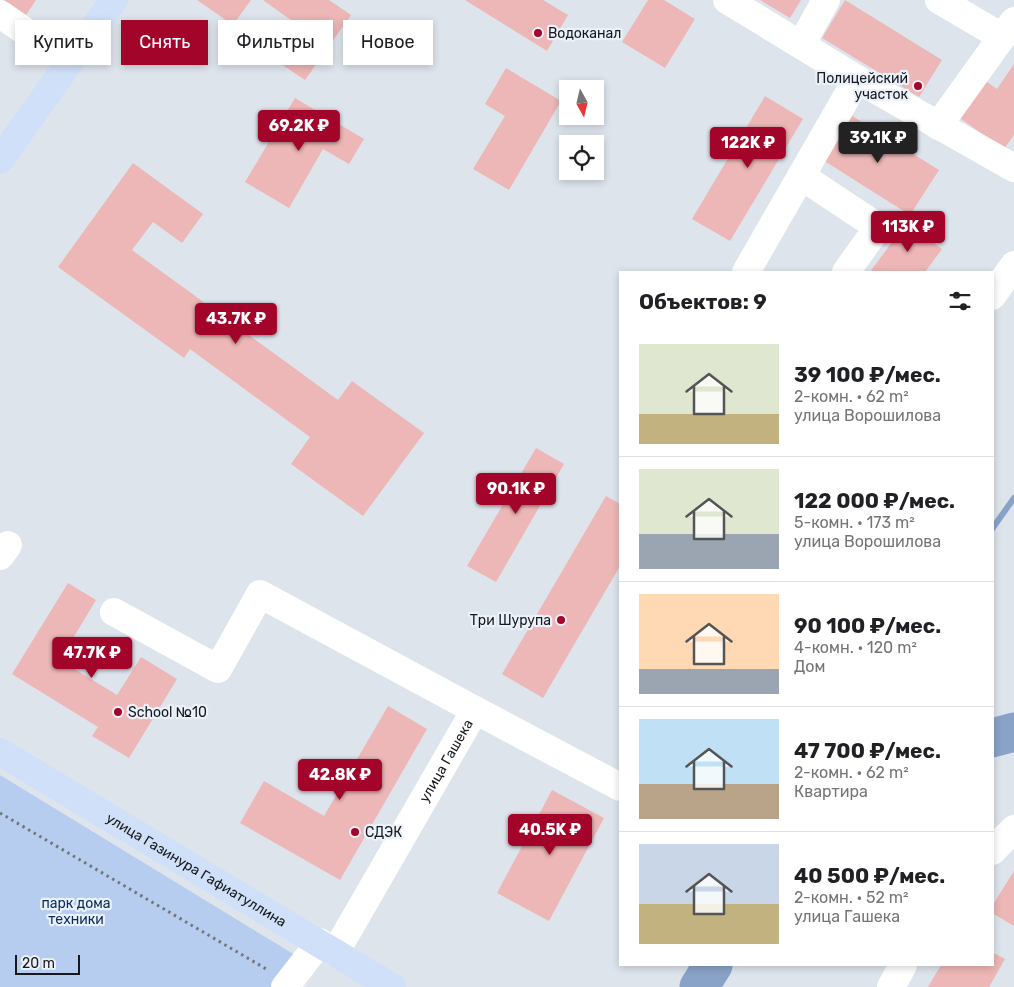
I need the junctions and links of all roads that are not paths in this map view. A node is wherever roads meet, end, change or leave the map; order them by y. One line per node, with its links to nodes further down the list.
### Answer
1 (114, 0): 6 (main road)
2 (727, 0): 9 (street)
3 (826, 0): 9 (street)
4 (939, 0): 8 (street)
5 (0, 14): 7 (street)
6 (100, 20)
7 (15, 24)
8 (1008, 29): 12 (street)
9 (801, 45): 11 (street)
10 (68, 65): 13 (main road)
11 (856, 78): 12 (street); 15 (street)
12 (938, 126): 14 (street)
13 (0, 160)
14 (1014, 168)
15 (801, 176): 17 (street); 18 (street)
16 (1014, 265): 19 (street)
17 (747, 271)
18 (847, 271)
19 (994, 293)
20 (114, 612): 21 (street)
21 (475, 710): 23 (street, улица Гашека); 26 (street, улица Гашека)
22 (0, 752): 26 (main road, улица Газинура Гафиатуллина)
23 (619, 786)
24 (1014, 829): 25 (street)
25 (994, 849)
26 (327, 948): 28 (street, улица Гашека); 29 (main road, улица Газинура Гафиатуллина)
27 (903, 966): 30 (street)
28 (287, 985)
29 (392, 987)
30 (890, 987)

